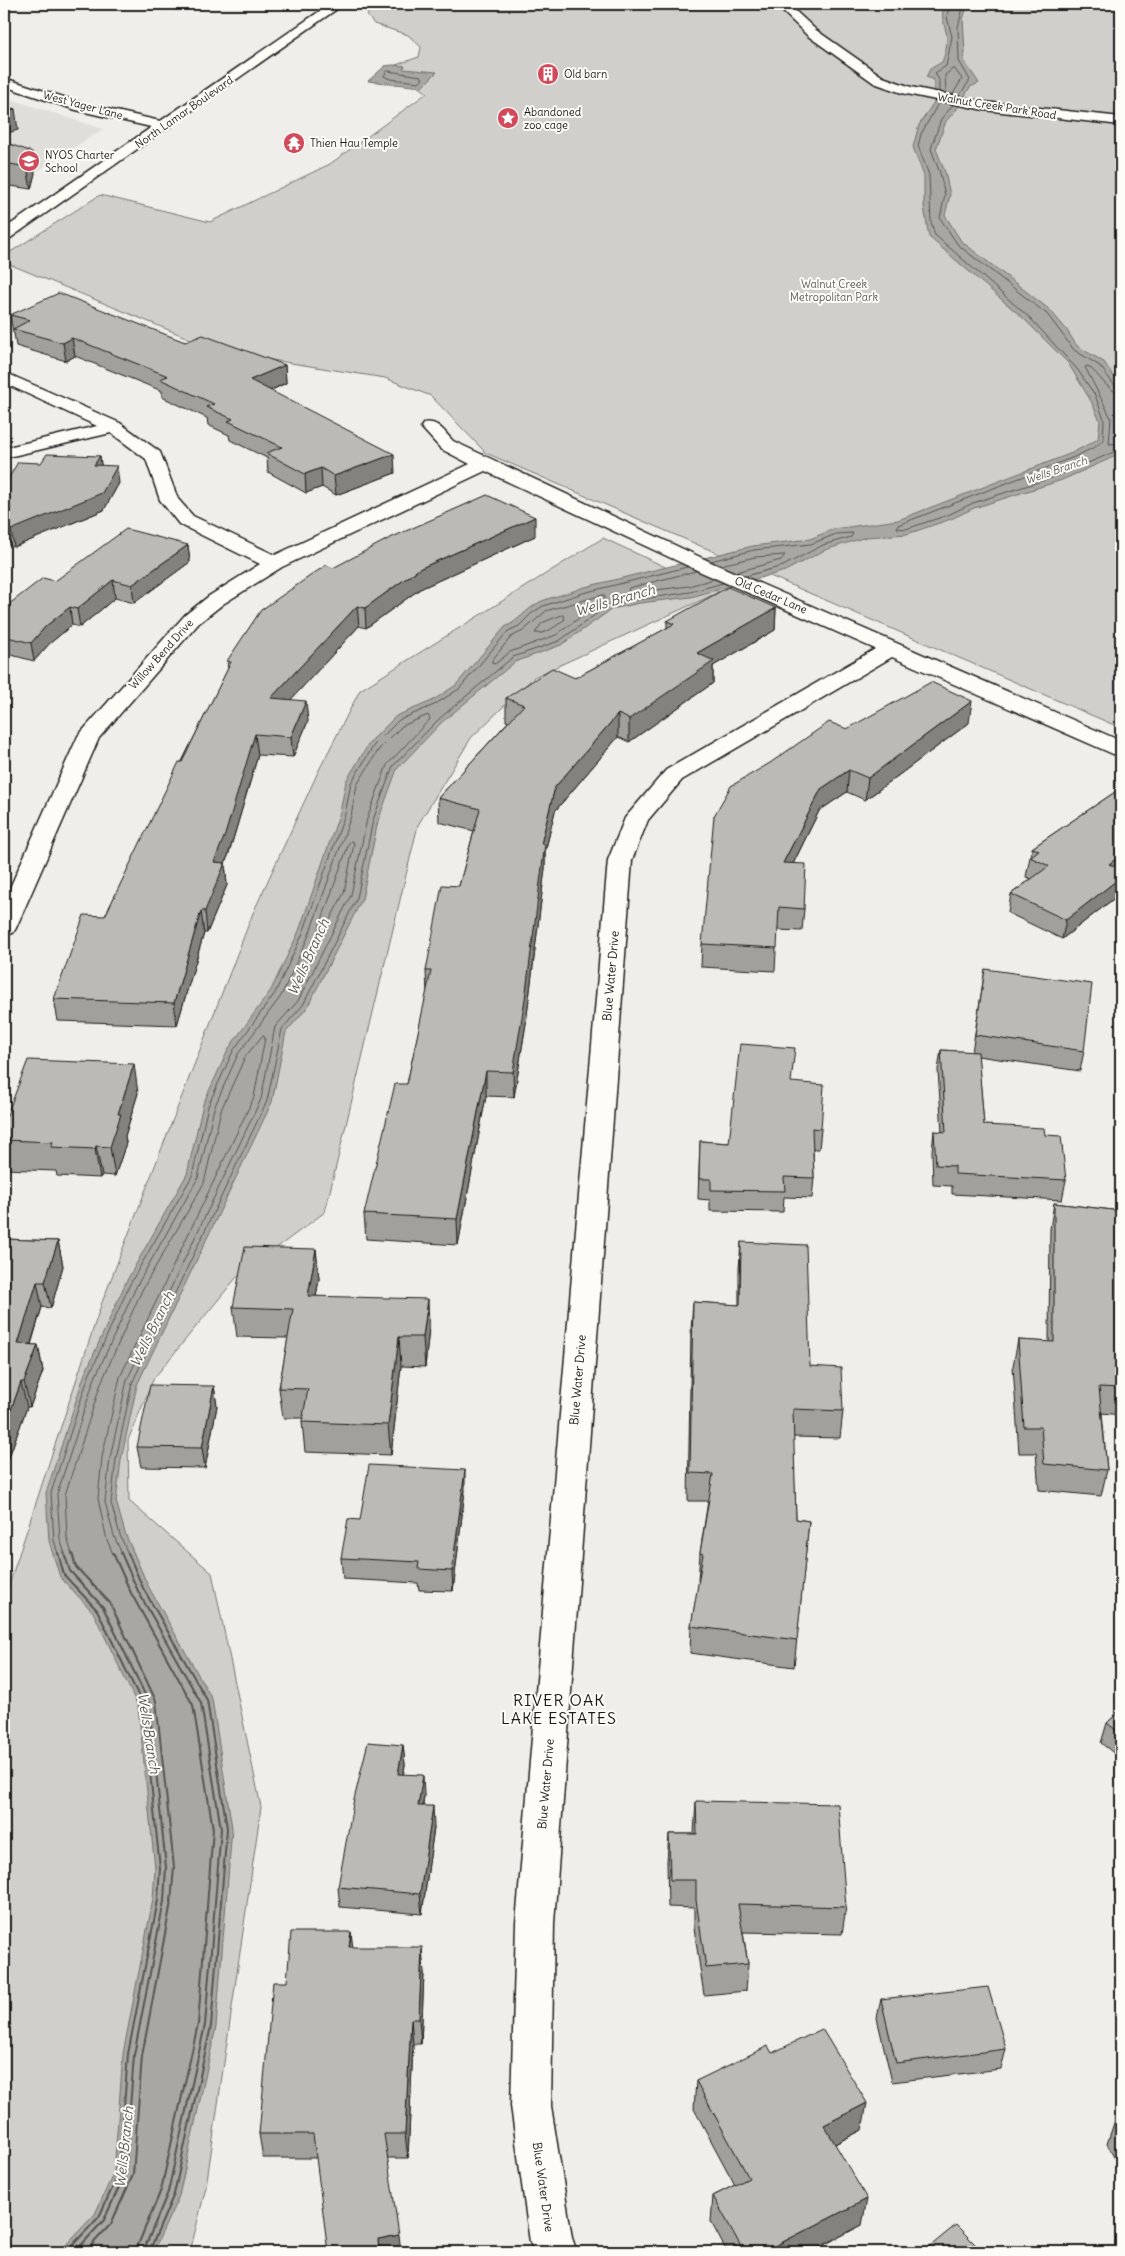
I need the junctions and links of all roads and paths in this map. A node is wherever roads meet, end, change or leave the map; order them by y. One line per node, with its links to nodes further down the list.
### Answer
1 (338, 4): 5 (street, North Lamar Boulevard)
2 (781, 4): 4 (street, Walnut Creek Park Road)
3 (4, 82): 5 (street, West Yager Lane)
4 (1121, 121)
5 (164, 126): 6 (street, North Lamar Boulevard)
6 (4, 236)
7 (4, 377): 8 (street)
8 (114, 427): 10 (street); 12 (street)
9 (430, 427): 11 (street, Old Cedar Lane)
10 (4, 453)
11 (485, 464): 12 (street, Willow Bend Drive); 13 (street, Old Cedar Lane)
12 (275, 563): 15 (street, Willow Bend Drive)
13 (892, 648): 14 (street, Old Cedar Lane); 16 (street, Blue Water Drive)
14 (1121, 749)
15 (4, 928)
16 (556, 2252)

